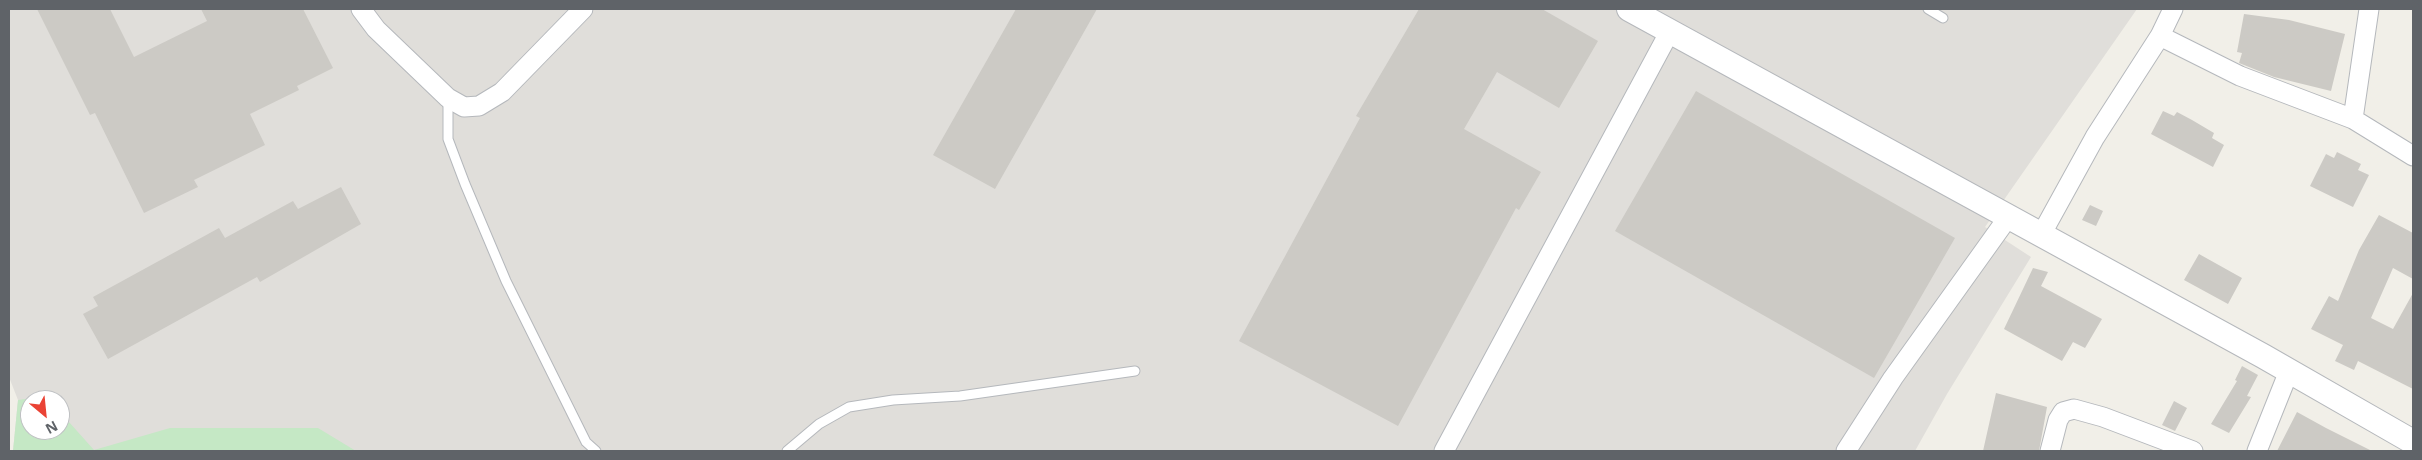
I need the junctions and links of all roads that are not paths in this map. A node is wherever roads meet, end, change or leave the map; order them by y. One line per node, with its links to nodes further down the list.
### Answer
1 (361, 9): 10 (street)
2 (583, 9): 10 (street)
3 (1629, 9): 8 (street)
4 (1928, 9): 7 (lane)
5 (2173, 9): 9 (street)
6 (2369, 9): 11 (street)
7 (1943, 18)
8 (1670, 31): 13 (street); 20 (street)
9 (2160, 36): 11 (street); 14 (street)
10 (448, 98): 18 (lane)
11 (2353, 120): 12 (street)
12 (2413, 156)
13 (2009, 216): 14 (street); 21 (street)
14 (2041, 235): 16 (street)
15 (1135, 371): 19 (lane)
16 (2289, 372): 17 (street); 24 (street)
17 (2413, 442)
18 (596, 451)
19 (787, 451)
20 (1444, 451)
21 (1846, 451)
22 (2050, 451): 23 (street)
23 (2193, 451)
24 (2257, 451)

